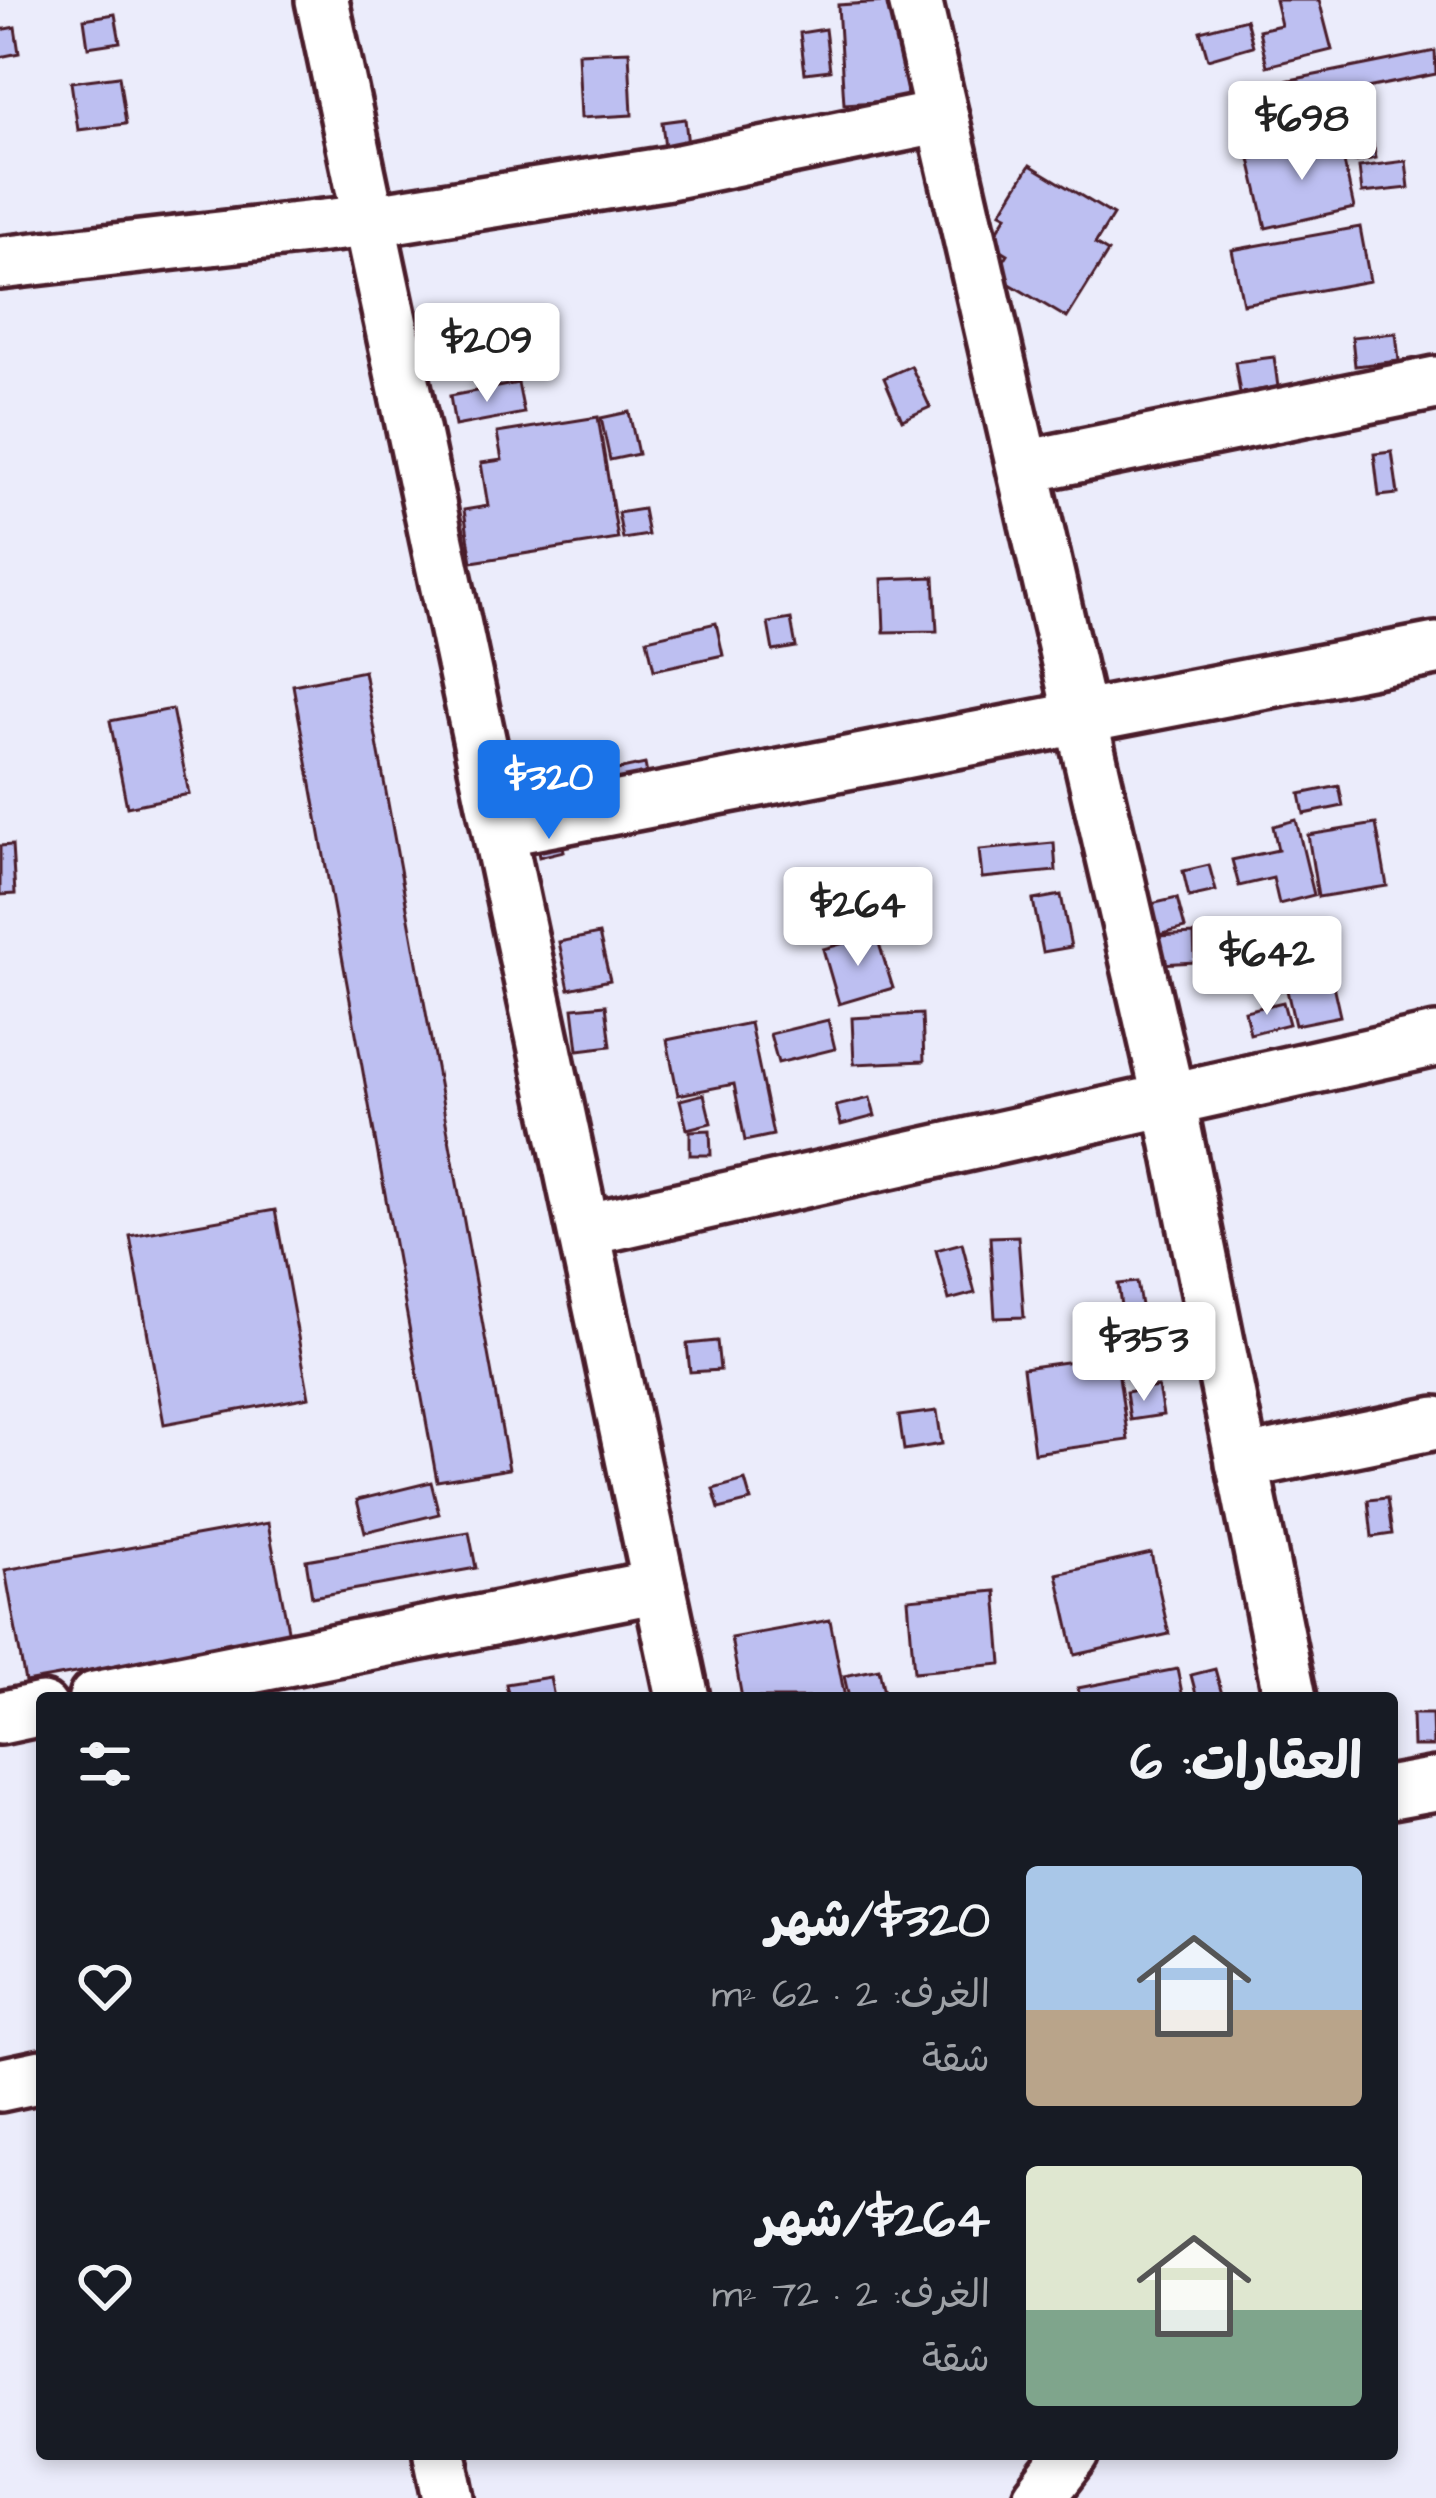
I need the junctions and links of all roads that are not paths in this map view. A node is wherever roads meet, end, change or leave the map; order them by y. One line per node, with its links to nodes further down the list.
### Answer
1 (322, 0): 4 (street)
2 (915, 0): 3 (street)
3 (942, 117): 4 (street); 7 (street)
4 (368, 221): 5 (street); 10 (street)
5 (0, 263)
6 (1436, 383): 7 (street)
7 (1024, 467): 9 (street)
8 (1436, 649): 9 (street)
9 (1082, 716): 10 (street); 12 (street)
10 (501, 830): 13 (street)
11 (1436, 1040): 12 (street)
12 (1169, 1100): 13 (street); 15 (street)
13 (585, 1230): 16 (street)
14 (1436, 1423): 15 (street)
15 (1242, 1462): 19 (street)
16 (659, 1586): 17 (street); 18 (street)
17 (125, 1692)
18 (681, 1692)
19 (1289, 1692)
20 (36, 1710): 21 (street)
21 (0, 1718)
22 (1436, 1784): 23 (street)
23 (1398, 1791)
24 (36, 2077): 25 (street)
25 (0, 2085)
26 (441, 2460): 28 (street)
27 (1068, 2460): 29 (street)
28 (449, 2498)
29 (1039, 2498)

